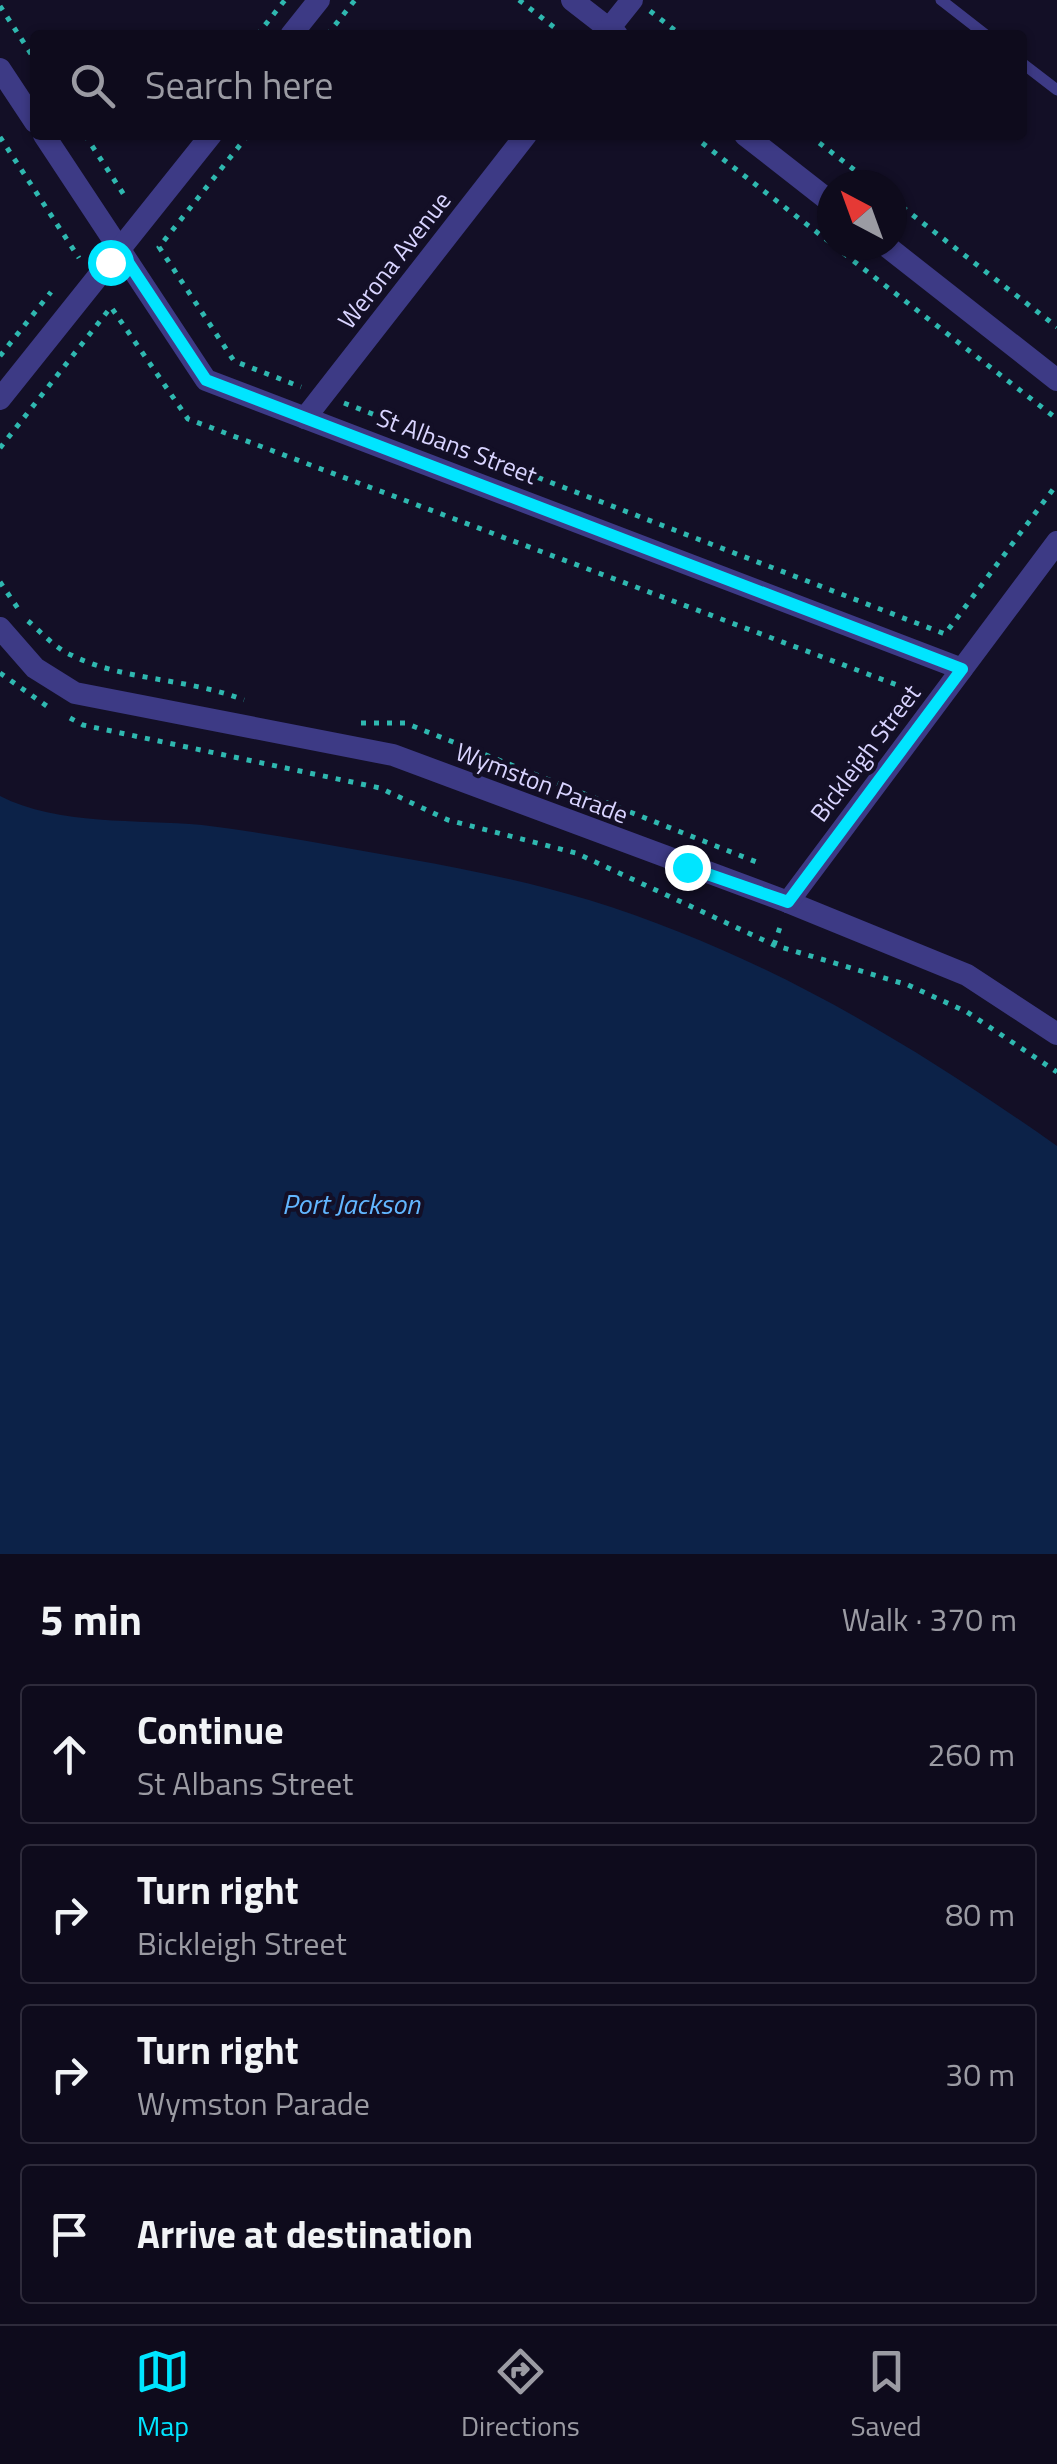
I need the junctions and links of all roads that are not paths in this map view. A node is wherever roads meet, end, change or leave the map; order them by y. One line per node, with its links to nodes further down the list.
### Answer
1 (319, 0): 5 (street)
2 (572, 0): 6 (street)
3 (634, 0): 7 (street)
4 (941, 0): 8 (lane)
5 (295, 30)
6 (607, 30)
7 (612, 30)
8 (980, 30)
9 (1027, 67): 11 (lane)
10 (0, 69): 12 (street)
11 (1057, 90)
12 (30, 114)
13 (47, 140): 18 (street, St Albans Street)
14 (207, 140): 18 (street)
15 (522, 140): 22 (street, Werona Avenue)
16 (751, 140): 17 (street)
17 (817, 192)
18 (120, 250): 21 (street); 22 (street, St Albans Street)
19 (904, 260): 20 (street)
20 (1057, 380)
21 (0, 399)
22 (305, 418): 25 (street, St Albans Street)
23 (1057, 542): 25 (street, Bickleigh Street)
24 (0, 628): 26 (street, Wymston Parade)
25 (962, 669): 26 (street, Bickleigh Street)
26 (788, 902): 27 (street, Wymston Parade)
27 (1057, 1034)

